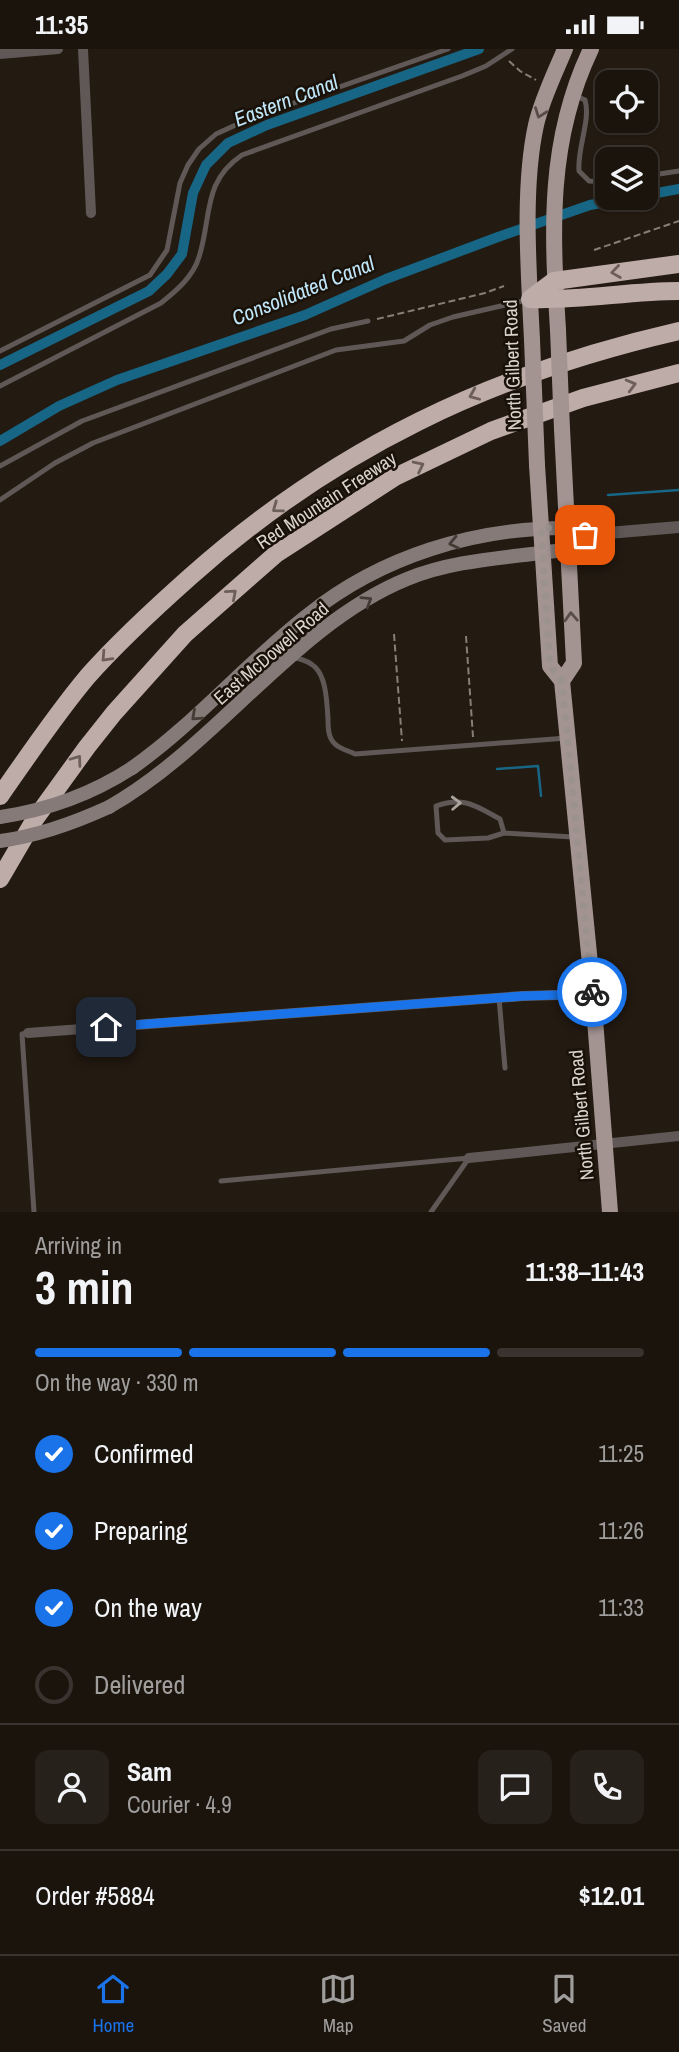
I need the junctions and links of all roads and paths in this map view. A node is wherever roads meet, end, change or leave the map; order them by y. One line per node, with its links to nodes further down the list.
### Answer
1 (58, 49): 7 (street)
2 (83, 49): 14 (street)
3 (449, 49): 25 (lane)
4 (512, 49): 8 (lane)
5 (565, 49): 9 (main road, North Gilbert Road)
6 (591, 49): 10 (main road, North Gilbert Road)
7 (0, 54)
8 (504, 55): 9 (path); 27 (lane)
9 (550, 85): 21 (main road, North Gilbert Road, one-way to 21)
10 (574, 94): 13 (lane); 18 (main road, North Gilbert Road)
11 (679, 171): 12 (lane)
12 (658, 174)
13 (595, 181)
14 (91, 213)
15 (679, 221): 16 (path)
16 (594, 250)
17 (679, 264): 18 (highway, one-way to 18)
18 (554, 281): 21 (highway); 22 (main road, North Gilbert Road)
19 (504, 286): 23 (path)
20 (679, 291): 22 (highway)
21 (530, 299): 22 (highway); 29 (lane); 31 (main road, North Gilbert Road, bridge)
22 (556, 300): 32 (main road, North Gilbert Road, bridge)
23 (368, 321): 28 (lane)
24 (679, 331): 44 (highway, Red Mountain Freeway, one-way to 44)
25 (0, 351)
26 (679, 373): 49 (highway, Red Mountain Freeway, one-way to 26)
27 (0, 386)
28 (0, 466)
29 (0, 500)
30 (679, 527): 33 (street, East McDowell Road)
31 (541, 528): 32 (main road, East McDowell Road); 35 (main road, North Gilbert Road); 38 (main road, East McDowell Road, one-way to 38)
32 (567, 528): 33 (street, East McDowell Road); 34 (main road, North Gilbert Road)
33 (585, 535): 34 (street, East McDowell Road)
34 (568, 549): 35 (main road, East McDowell Road); 40 (main road, North Gilbert Road, one-way to 34)
35 (542, 554): 39 (main road, East McDowell Road, one-way to 35); 40 (main road, North Gilbert Road)
36 (394, 634): 43 (path)
37 (466, 636): 42 (path)
38 (262, 655): 39 (lane); 45 (main road, East McDowell Road, one-way to 45, bridge)
39 (293, 656): 43 (lane); 48 (main road, East McDowell Road, bridge)
40 (562, 681): 41 (main road, North Gilbert Road)
41 (567, 739): 42 (lane); 47 (main road, North Gilbert Road)
42 (473, 745): 43 (lane)
43 (402, 750)
44 (0, 796)
45 (0, 817)
46 (504, 833): 46 (lane, one-way to 46); 47 (lane)
47 (576, 837): 50 (main road, North Gilbert Road)
48 (0, 841)
49 (0, 879)
50 (593, 994): 51 (street); 55 (main road, North Gilbert Road)
51 (499, 998): 52 (street); 53 (lane)
52 (28, 1033): 58 (lane)
53 (505, 1068)
54 (679, 1136): 55 (street)
55 (605, 1144): 56 (street); 60 (main road, North Gilbert Road)
56 (469, 1158): 57 (lane); 59 (lane)
57 (221, 1181)
58 (34, 1212)
59 (431, 1212)
60 (610, 1212)

